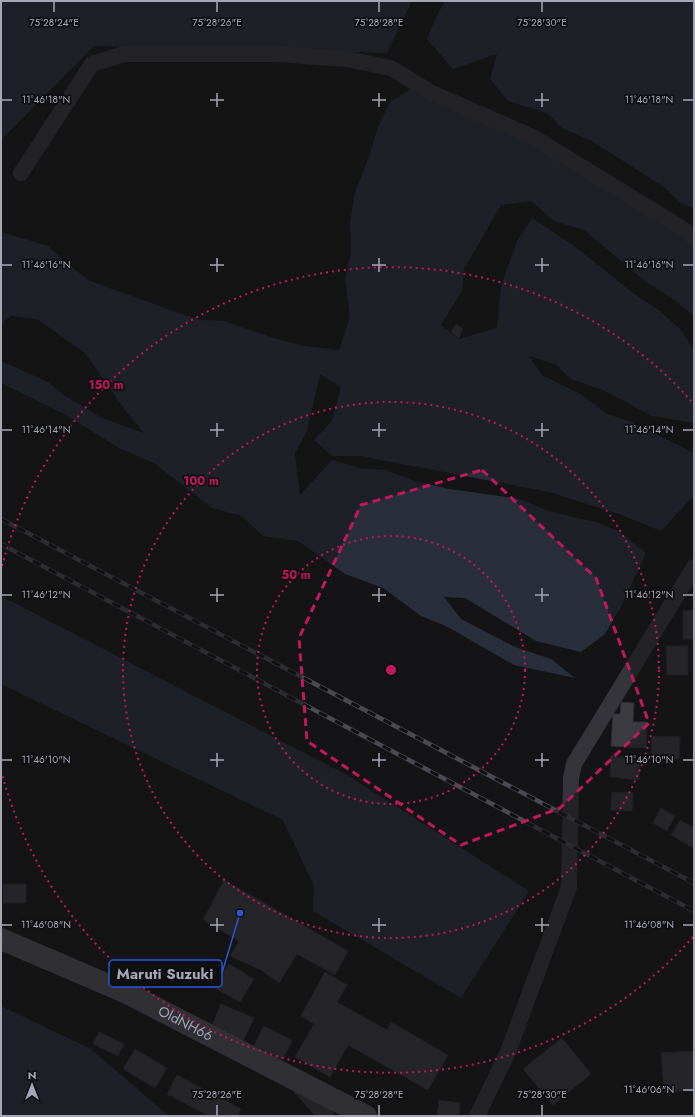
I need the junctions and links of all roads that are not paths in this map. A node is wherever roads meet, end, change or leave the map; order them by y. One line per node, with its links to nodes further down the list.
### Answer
1 (21, 173): 2 (street)
2 (694, 238)
3 (694, 567): 8 (street)
4 (1, 939): 5 (main road, OldNH66)
5 (292, 1078): 6 (street); 7 (main road, OldNH66)
6 (326, 1116)
7 (366, 1116)
8 (477, 1116)

